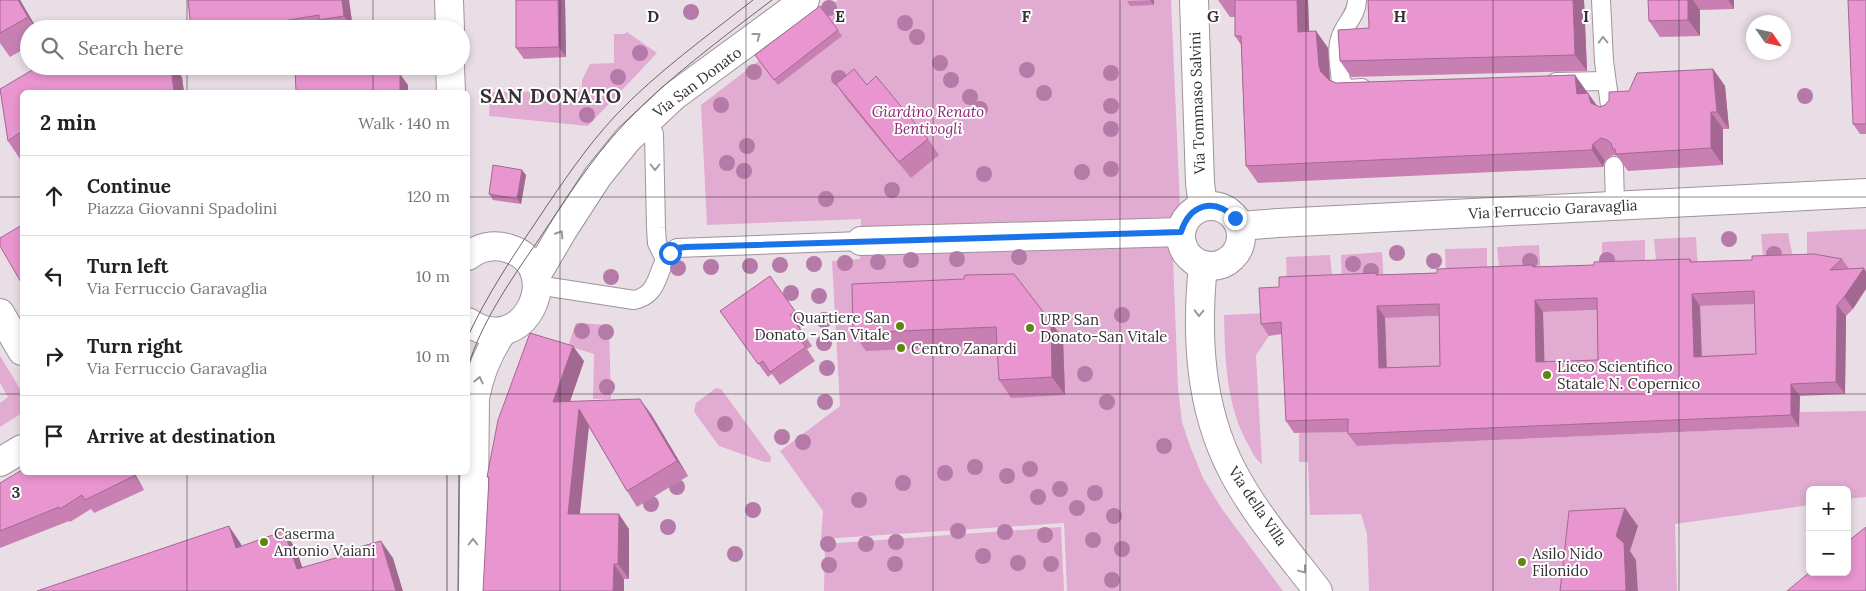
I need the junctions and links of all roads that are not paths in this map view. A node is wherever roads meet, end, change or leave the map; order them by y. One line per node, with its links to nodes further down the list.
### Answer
1 (449, 0): 6 (street)
2 (804, 0): 13 (street, Via San Donato, one-way to 2)
3 (1194, 0): 17 (street, Via Tommaso Salvini)
4 (1357, 0): 10 (lane)
5 (1601, 0): 8 (lane, one-way to 5)
6 (450, 20)
7 (450, 75): 11 (street)
8 (1605, 81): 9 (lane); 12 (lane)
9 (1536, 83)
10 (1378, 88)
11 (451, 90)
12 (1611, 113)
13 (647, 121): 22 (lane, one-way to 22); 24 (street, Via San Donato, one-way to 13)
14 (1614, 166): 16 (lane)
15 (1866, 193): 16 (street, Via Ferruccio Garavaglia)
16 (1615, 205): 18 (street, Via Ferruccio Garavaglia)
17 (1203, 206): 18 (street); 19 (street)
18 (1240, 226): 23 (street)
19 (1181, 232): 20 (street); 23 (street)
20 (861, 241): 22 (lane)
21 (470, 255): 24 (street)
22 (665, 259): 24 (lane)
23 (1203, 265): 32 (street, Via della Villa, one-way to 32)
24 (536, 281): 27 (street, Via San Donato)
25 (0, 312): 28 (street)
26 (470, 323): 27 (street)
27 (503, 330): 31 (street, one-way to 27)
28 (20, 347)
29 (20, 449): 30 (street)
30 (0, 462)
31 (472, 591)
32 (1318, 591)

